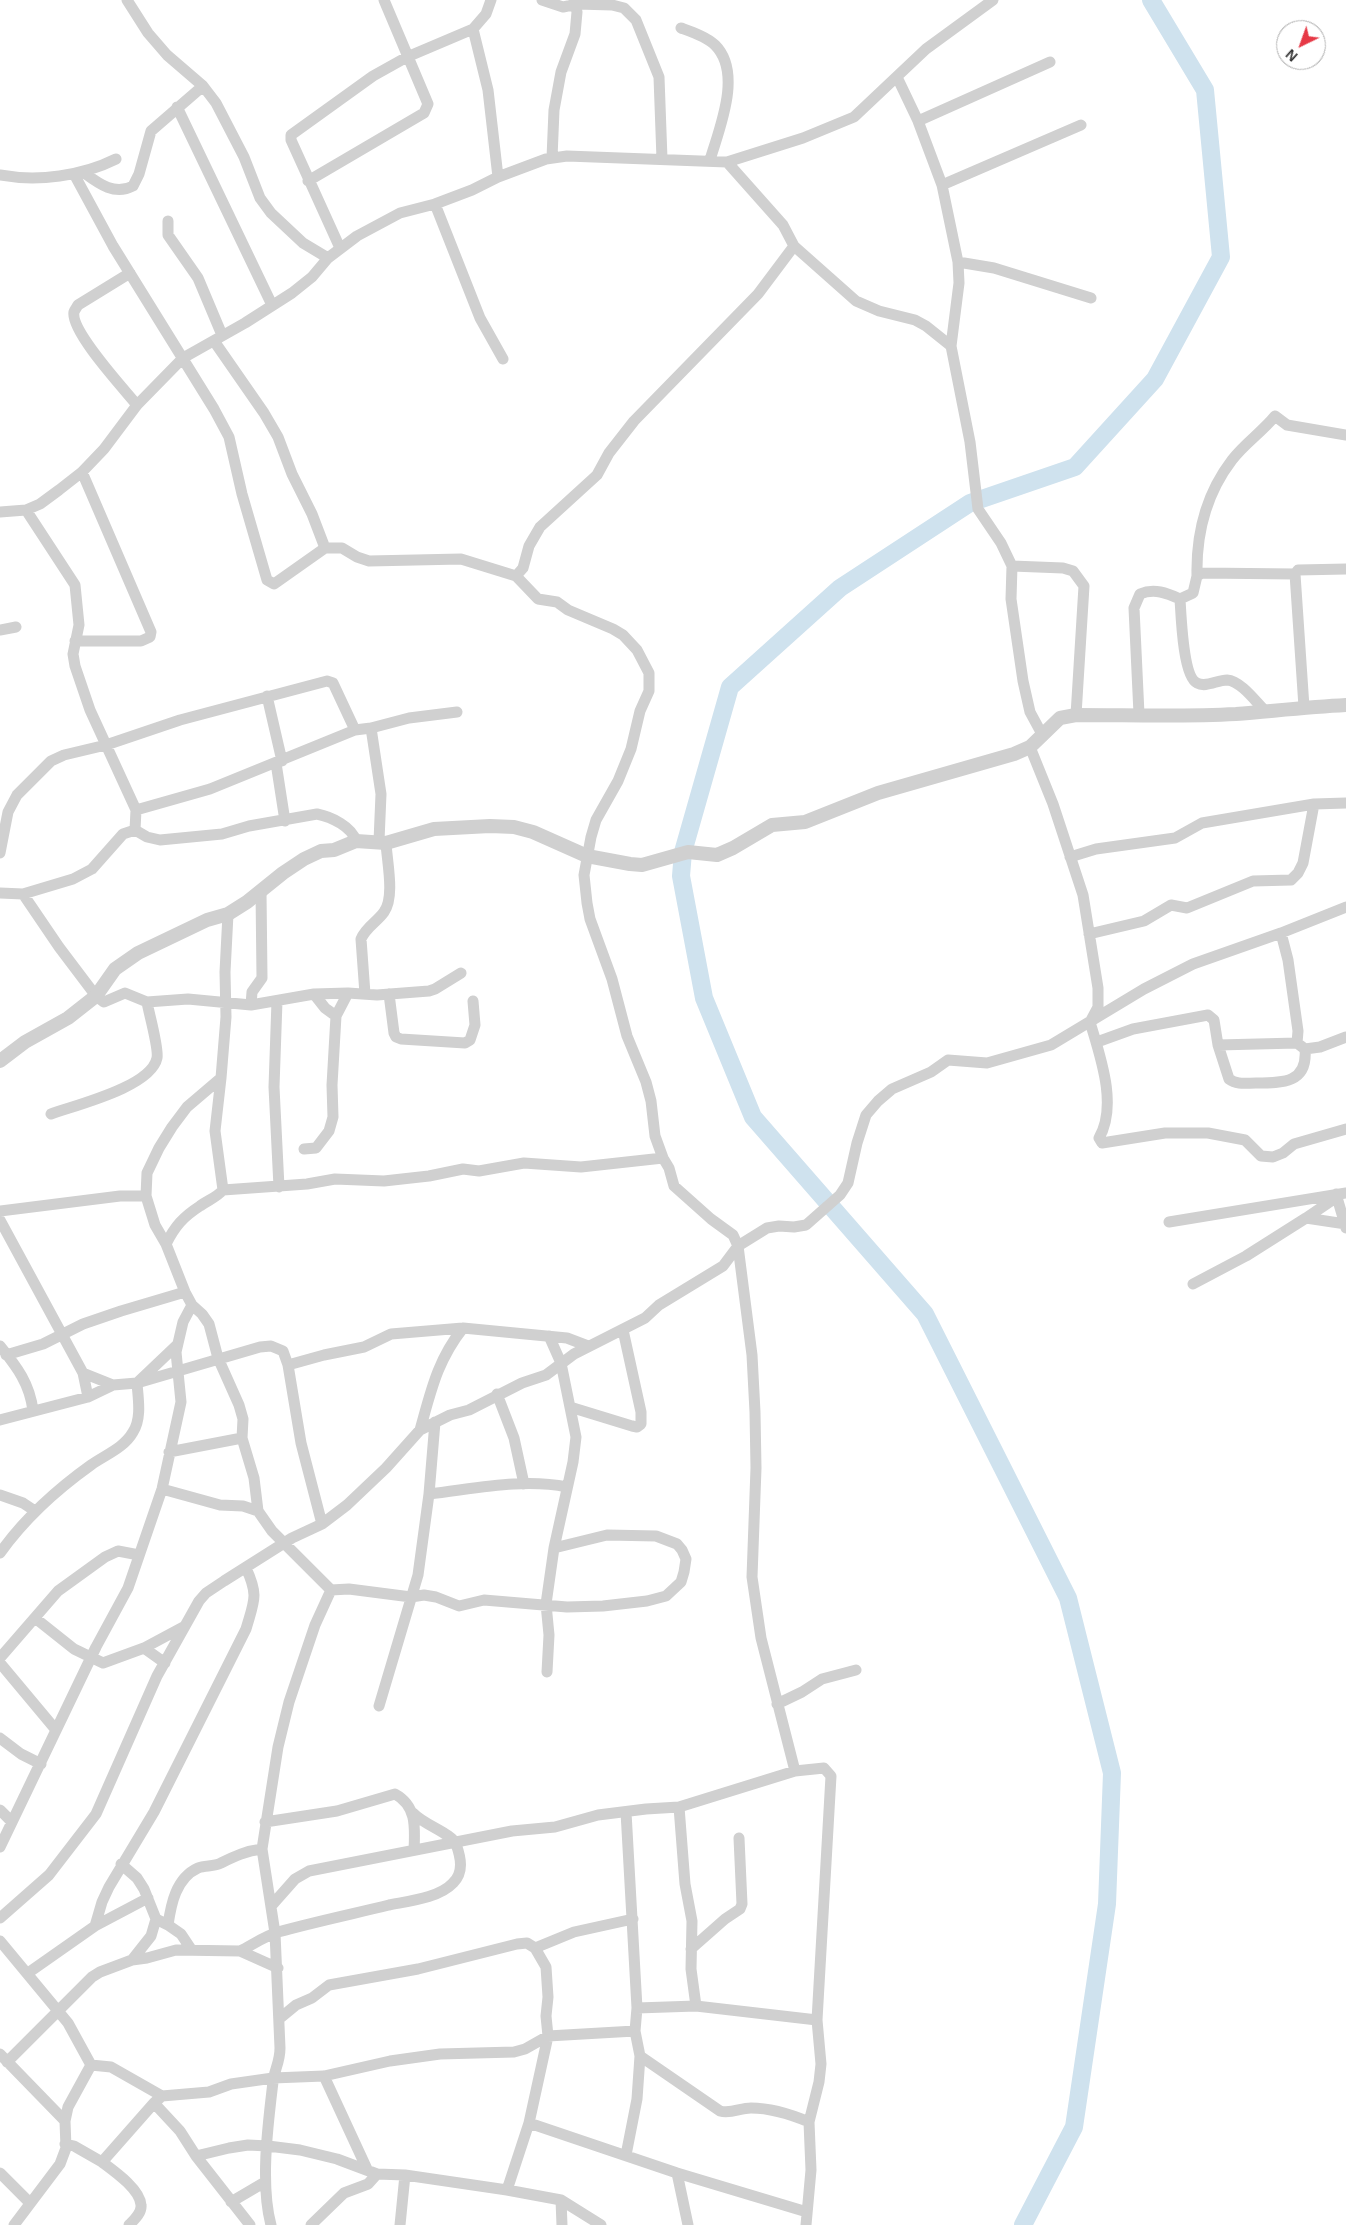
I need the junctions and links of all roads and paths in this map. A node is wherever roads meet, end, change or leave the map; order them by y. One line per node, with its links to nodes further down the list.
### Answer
1 (126, 0): 13 (street)
2 (384, 0): 10 (street)
3 (491, 0): 9 (street)
4 (542, 0): 6 (street)
5 (993, 0): 12 (street)
6 (576, 2): 7 (street); 17 (street)
7 (612, 2): 19 (street)
8 (681, 28): 20 (street)
9 (474, 29): 10 (street); 24 (street)
10 (407, 57): 25 (street); 25 (street)
11 (1050, 62): 15 (street)
12 (897, 77): 15 (street); 21 (street)
13 (203, 86): 14 (street); 31 (street)
14 (177, 108): 22 (street); 35 (street)
15 (918, 121): 26 (street)
16 (1081, 125): 26 (street)
17 (552, 158): 19 (street); 24 (street)
18 (116, 159): 22 (street)
19 (662, 159): 20 (street)
20 (710, 160): 21 (street)
21 (727, 162): 29 (street)
22 (78, 173): 23 (street); 33 (street)
23 (0, 175)
24 (498, 177): 27 (street)
25 (308, 181): 30 (street)
26 (942, 184): 32 (street)
27 (434, 204): 30 (street); 39 (street)
28 (168, 220): 36 (street)
29 (794, 246): 37 (street); 49 (street)
30 (340, 248): 31 (street)
31 (328, 258): 35 (street)
32 (958, 262): 34 (street); 37 (street)
33 (130, 273): 38 (street); 40 (street)
34 (1091, 298)
35 (272, 305): 36 (street)
36 (218, 338): 38 (street); 45 (street)
37 (951, 346): 46 (street)
38 (183, 358): 40 (street); 45 (street)
39 (503, 359)
40 (137, 405): 42 (street)
41 (1346, 435): 50 (street)
42 (82, 472): 43 (street); 54 (street)
43 (26, 510): 44 (street); 54 (street)
44 (0, 512)
45 (325, 548): 49 (street)
46 (1012, 566): 61 (street); 64 (street)
47 (1346, 569): 48 (street)
48 (1296, 574): 50 (street); 57 (street)
49 (516, 576): 76 (street)
50 (1197, 576): 51 (street)
51 (1180, 598): 58 (street); 60 (street)
52 (16, 627): 53 (street)
53 (0, 630)
54 (75, 641): 65 (street)
55 (267, 696): 63 (street); 65 (street); 67 (street)
56 (1346, 705): 57 (street)
57 (1304, 707): 58 (street)
58 (1265, 711): 60 (street)
59 (457, 712): 62 (street)
60 (1139, 714): 61 (street)
61 (1076, 716): 64 (street)
62 (371, 728): 63 (street); 74 (street)
63 (355, 730): 67 (street)
64 (1042, 736): 66 (street)
65 (106, 745): 70 (street); 75 (street)
66 (1030, 747): 76 (street); 77 (street)
67 (279, 762): 70 (street); 71 (street)
68 (1346, 803): 69 (street)
69 (1314, 804): 77 (street); 84 (street)
70 (136, 810): 72 (street)
71 (285, 821): 72 (street); 73 (street)
72 (135, 830): 80 (street)
73 (356, 841): 74 (street); 78 (street)
74 (382, 842): 76 (street); 88 (street)
75 (0, 852)
76 (587, 856): 107 (street)
77 (1070, 857): 84 (street)
78 (261, 891): 82 (street); 95 (street)
79 (0, 893): 80 (street)
80 (23, 894): 90 (street)
81 (1346, 907): 83 (street)
82 (228, 914): 90 (street); 94 (street)
83 (1281, 933): 97 (street); 101 (street)
84 (1089, 934): 97 (street)
85 (461, 973): 89 (street)
86 (348, 993): 87 (street); 88 (street); 96 (street)
87 (314, 994): 91 (street); 96 (street)
88 (365, 994): 89 (street)
89 (389, 994): 92 (street)
90 (96, 996): 93 (street); 102 (street)
91 (277, 1001): 95 (street); 108 (street)
92 (473, 1001)
93 (147, 1002): 94 (street); 104 (street)
94 (226, 1004): 95 (street); 103 (street)
95 (251, 1005)
96 (336, 1016): 106 (street)
97 (1090, 1022): 99 (street); 120 (street)
98 (1346, 1037): 101 (street)
99 (1097, 1042): 100 (street); 105 (street)
100 (1218, 1045): 101 (street); 101 (street)
101 (1301, 1046)
102 (0, 1061)
103 (221, 1078): 109 (street); 111 (street)
104 (51, 1114)
105 (1346, 1129)
106 (304, 1149)
107 (663, 1158): 108 (street); 120 (street)
108 (278, 1186): 109 (street)
109 (223, 1190): 116 (street)
110 (1340, 1194): 113 (street); 115 (street); 118 (street)
111 (146, 1196): 112 (street); 117 (street)
112 (0, 1211)
113 (1306, 1218): 118 (street); 121 (street)
114 (0, 1220): 126 (street)
115 (1169, 1222)
116 (177, 1223): 117 (street); 119 (street)
117 (155, 1225): 119 (street)
118 (1346, 1225)
119 (166, 1244): 122 (street)
120 (738, 1246): 125 (street); 172 (street)
121 (1193, 1284)
122 (185, 1292): 123 (street); 126 (street)
123 (192, 1305): 128 (street); 131 (street)
124 (463, 1328): 127 (street); 133 (street); 144 (street)
125 (623, 1330): 129 (street); 140 (street)
126 (62, 1334): 130 (street); 135 (street)
127 (548, 1336): 129 (street); 132 (street)
128 (178, 1345): 134 (street); 136 (street)
129 (588, 1346): 132 (street)
130 (2, 1349): 141 (street)
131 (218, 1358): 133 (street); 134 (street); 145 (street)
132 (561, 1362): 138 (street); 140 (street)
133 (288, 1365): 154 (street)
134 (177, 1372): 136 (street); 146 (street)
135 (83, 1373): 137 (street); 139 (street)
136 (138, 1383): 137 (street); 152 (street)
137 (113, 1385): 139 (street)
138 (497, 1394): 143 (street); 147 (street)
139 (88, 1396): 141 (street)
140 (570, 1407): 148 (street)
141 (33, 1411): 142 (street)
142 (0, 1420)
143 (435, 1422): 144 (street); 150 (street)
144 (420, 1430): 154 (street)
145 (242, 1438): 146 (street); 153 (street)
146 (169, 1452): 149 (street)
147 (524, 1484): 148 (street); 150 (street)
148 (567, 1487): 156 (street)
149 (162, 1489): 153 (street); 158 (street)
150 (429, 1494): 161 (street)
151 (0, 1495): 152 (street)
152 (35, 1511): 157 (street)
153 (258, 1511): 155 (street)
154 (322, 1524): 155 (street)
155 (284, 1543): 159 (street); 160 (street)
156 (554, 1548): 162 (street); 162 (street)
157 (0, 1553)
158 (140, 1555): 163 (street); 167 (street)
159 (246, 1568): 164 (street); 189 (street)
160 (331, 1590): 161 (street); 183 (street)
161 (411, 1597): 162 (street); 173 (street)
162 (546, 1604): 171 (street)
163 (35, 1618): 166 (street); 167 (street)
164 (185, 1626): 165 (street); 168 (street)
165 (144, 1648): 167 (street); 168 (street)
166 (0, 1658)
167 (90, 1659): 174 (street)
168 (165, 1662): 192 (street)
169 (0, 1663): 174 (street)
170 (856, 1670): 172 (street)
171 (546, 1672)
172 (777, 1704): 177 (street)
173 (380, 1706)
174 (56, 1730): 176 (street)
175 (0, 1738): 176 (street)
176 (41, 1764): 182 (street)
177 (795, 1771): 178 (street); 210 (street)
178 (679, 1807): 180 (street); 200 (street)
179 (0, 1810): 182 (street)
180 (626, 1812): 185 (street); 194 (street)
181 (413, 1813): 183 (street); 185 (street); 188 (street)
182 (11, 1821): 186 (street)
183 (265, 1822): 187 (street)
184 (738, 1838): 200 (street)
185 (455, 1842): 188 (street); 197 (street)
186 (0, 1847)
187 (262, 1849): 191 (street); 195 (street)
188 (414, 1850): 191 (street)
189 (121, 1864): 190 (street); 196 (street)
190 (148, 1898): 193 (street); 196 (street)
191 (272, 1904): 197 (street)
192 (0, 1918)
193 (156, 1919): 195 (street); 203 (street)
194 (632, 1919): 199 (street); 207 (street)
195 (168, 1925): 201 (street)
196 (96, 1926): 205 (street)
197 (275, 1933): 202 (street); 204 (street)
198 (0, 1941): 205 (street)
199 (536, 1948): 209 (street); 212 (street)
200 (691, 1949): 206 (street)
201 (191, 1950): 202 (street); 203 (street)
202 (240, 1951): 204 (street)
203 (132, 1960): 208 (street)
204 (278, 1968): 209 (street)
205 (28, 1974): 208 (street)
206 (696, 2006): 207 (street); 210 (street)
207 (638, 2008): 211 (street)
208 (58, 2011): 214 (street); 215 (street)
209 (279, 2019): 217 (street)
210 (817, 2020): 220 (street)
211 (635, 2031): 212 (street); 213 (street)
212 (548, 2036): 216 (street); 221 (street)
213 (640, 2056): 220 (street); 224 (street)
214 (3, 2058): 219 (street)
215 (91, 2066): 218 (street); 219 (street)
216 (324, 2076): 217 (street); 227 (street)
217 (273, 2078): 218 (street); 223 (street)
218 (158, 2100): 225 (street); 226 (street)
219 (65, 2122): 222 (street)
220 (809, 2122): 236 (street)
221 (529, 2123): 224 (street); 232 (street)
222 (65, 2144): 226 (street); 235 (street)
223 (268, 2146): 225 (street); 227 (street); 231 (street)
224 (626, 2155): 229 (street)
225 (196, 2156): 234 (street)
226 (102, 2162): 239 (street)
227 (372, 2172): 230 (street); 241 (street)
228 (0, 2173): 235 (street)
229 (677, 2173): 236 (street); 245 (street)
230 (405, 2175): 232 (street); 242 (street)
231 (266, 2182): 234 (street); 240 (street)
232 (507, 2190): 233 (street)
233 (562, 2200): 243 (street); 244 (street)
234 (231, 2202): 237 (street)
235 (30, 2203): 238 (street)
236 (807, 2212): 246 (street)
237 (243, 2223)
238 (14, 2225)
239 (129, 2225)
240 (271, 2225)
241 (311, 2225)
242 (400, 2225)
243 (562, 2225)
244 (601, 2225)
245 (688, 2225)
246 (806, 2225)

